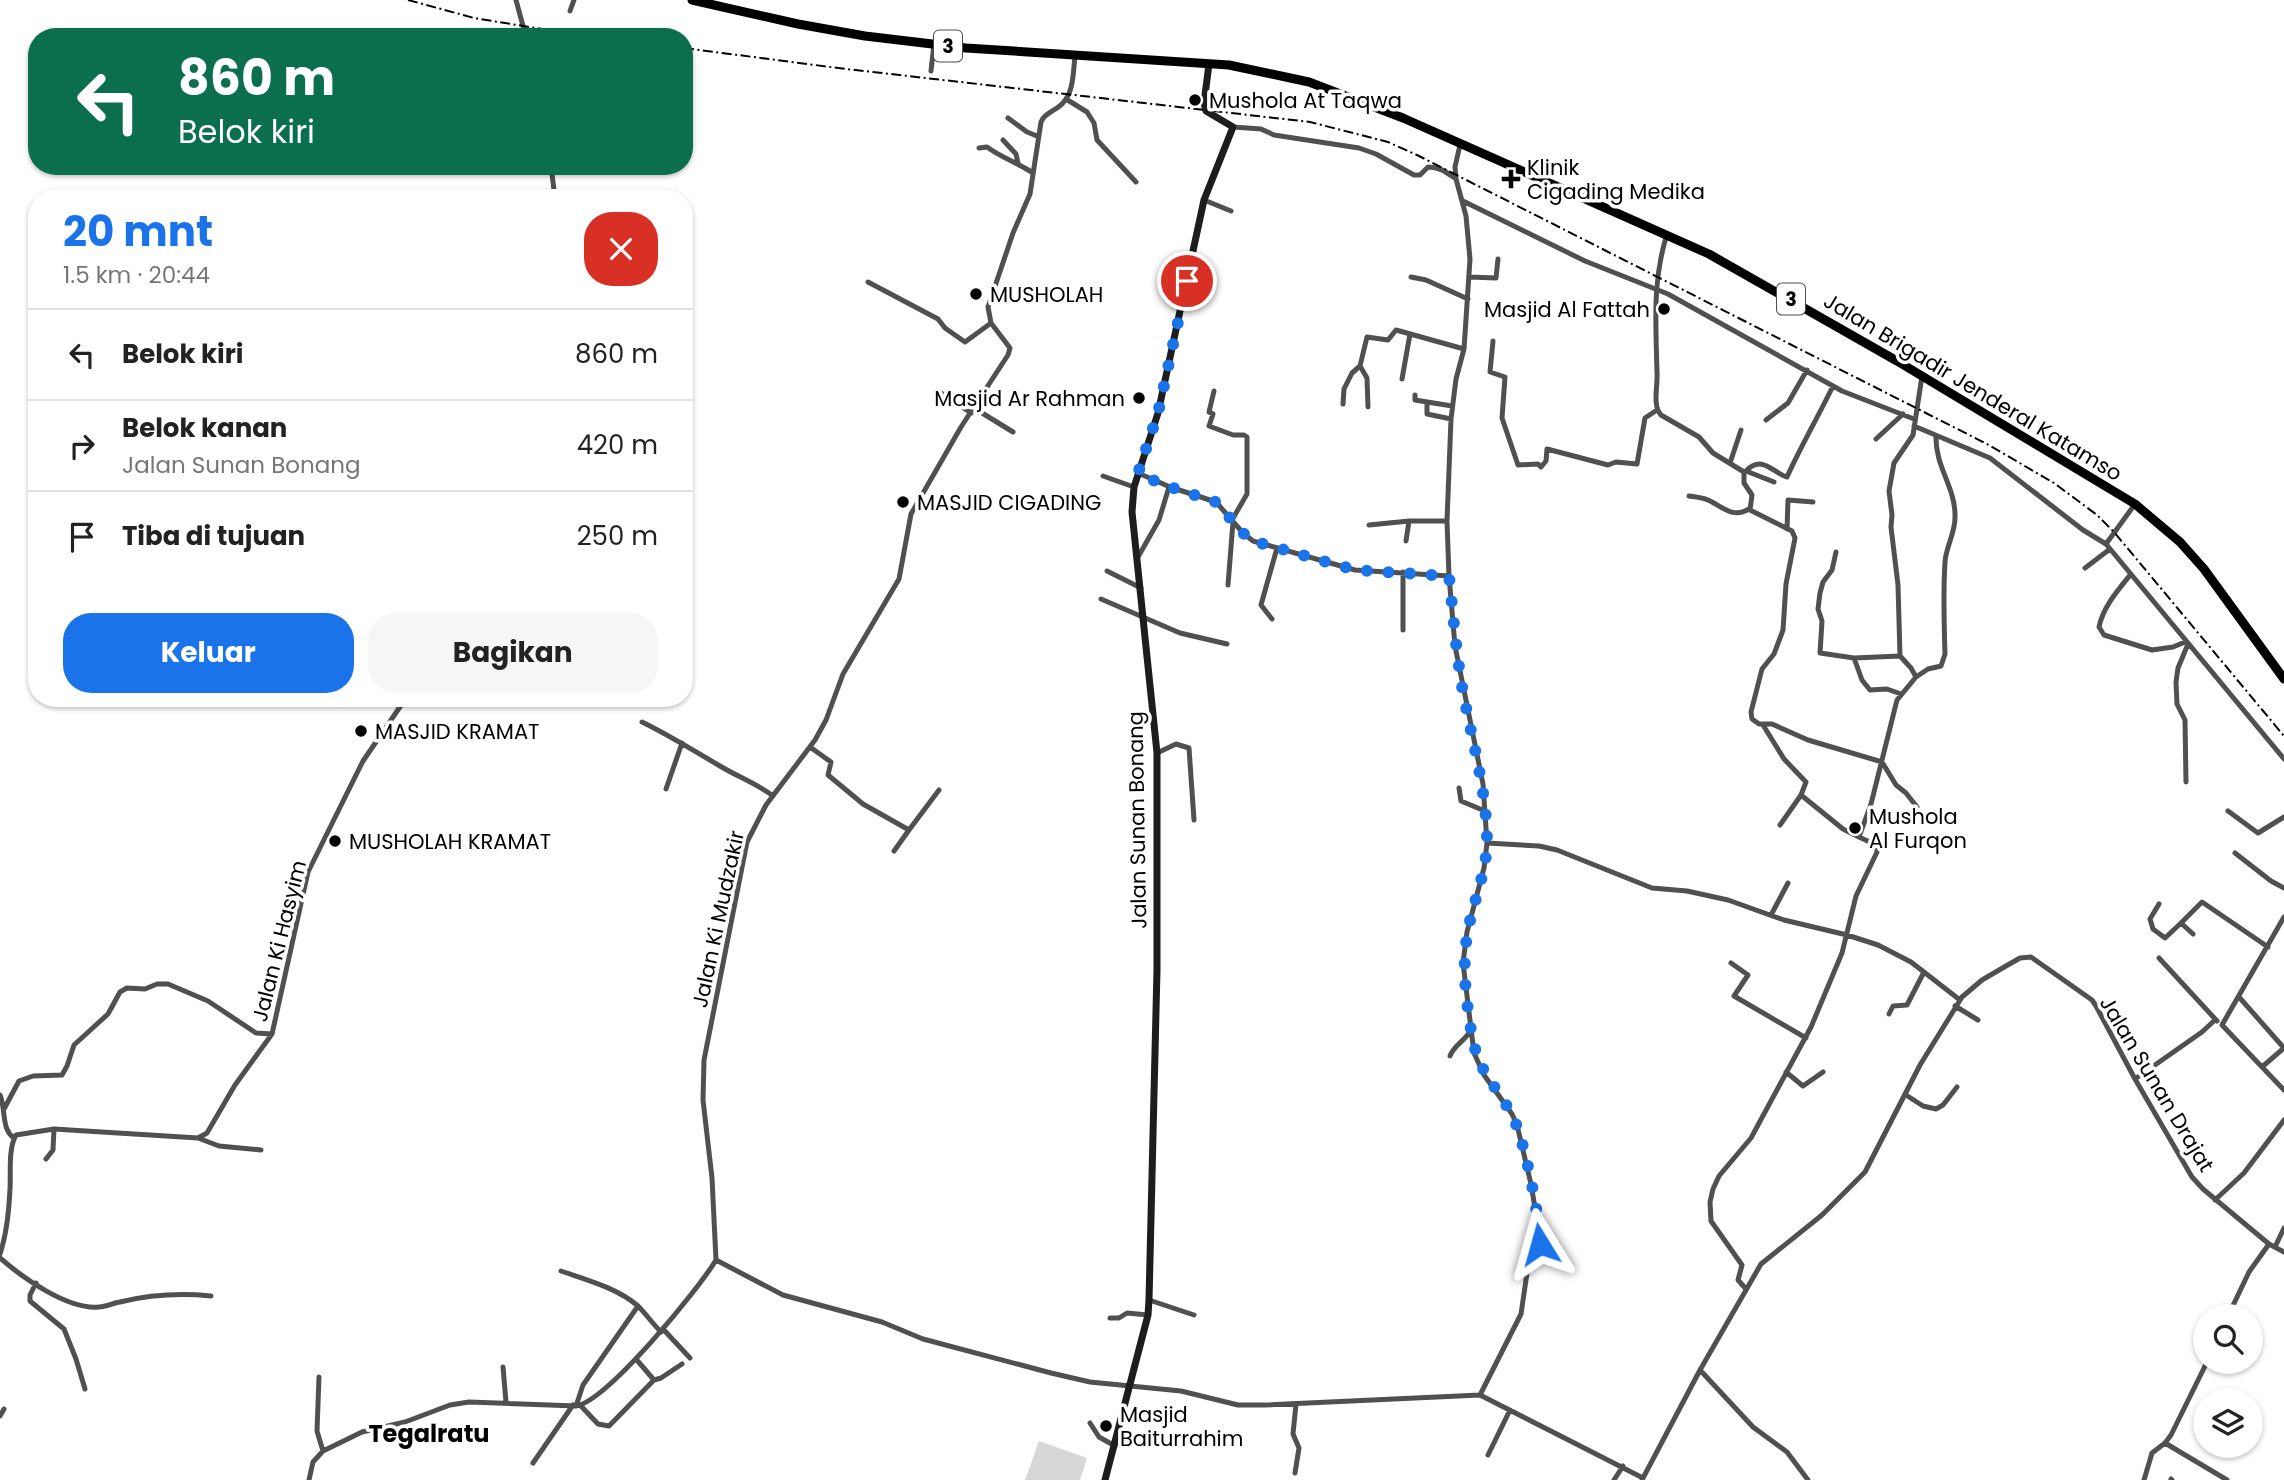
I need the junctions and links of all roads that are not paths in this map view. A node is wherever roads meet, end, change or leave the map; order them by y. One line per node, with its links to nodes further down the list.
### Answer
1 (516, 0): 5 (street)
2 (574, 0): 4 (street)
3 (692, 0): 6 (highway, Jalan Brigadir Jenderal Katamso / 3)
4 (569, 11)
5 (524, 28)
6 (934, 44): 7 (highway, Jalan Brigadir Jenderal Katamso / 3); 9 (street)
7 (1074, 56): 8 (highway, Jalan Brigadir Jenderal Katamso / 3); 10 (street)
8 (1209, 64): 12 (street); 15 (highway, Jalan Brigadir Jenderal Katamso / 3)
9 (931, 71)
10 (1066, 99): 13 (street); 20 (street)
11 (1008, 118): 13 (street)
12 (1233, 127): 19 (street); 21 (street, Jalan Sunan Bonang)
13 (1037, 136): 18 (street)
14 (1003, 139): 17 (street)
15 (1460, 145): 19 (street); 24 (highway, Jalan Brigadir Jenderal Katamso / 3)
16 (979, 148): 17 (street)
17 (1018, 163): 18 (street)
18 (1033, 173): 31 (street)
19 (1456, 179): 22 (street)
20 (1136, 181)
21 (1204, 200): 23 (street); 59 (street, Jalan Sunan Bonang)
22 (1463, 201): 27 (street); 29 (street)
23 (1231, 211)
24 (1667, 234): 29 (street); 37 (highway, Jalan Brigadir Jenderal Katamso / 3)
25 (1497, 259): 27 (street)
26 (1410, 277): 30 (street)
27 (1469, 277): 30 (street)
28 (867, 282): 31 (street)
29 (1656, 288): 36 (street); 48 (street)
30 (1468, 299): 34 (street)
31 (991, 323): 47 (street, Jalan Ki Mudzakir)
32 (1410, 334): 34 (street); 35 (street); 38 (street)
33 (1493, 341): 48 (street)
34 (1464, 349): 45 (street)
35 (1360, 366): 44 (street); 46 (street)
36 (1807, 370): 39 (street); 51 (street)
37 (1922, 376): 52 (street); 66 (highway, Jalan Brigadir Jenderal Katamso / 3)
38 (1402, 379)
39 (1833, 386): 49 (street); 58 (street)
40 (938, 391): 47 (street)
41 (1214, 391): 68 (street)
42 (1415, 395): 43 (street)
43 (1427, 402): 45 (street); 50 (street)
44 (1343, 404)
45 (1452, 406): 50 (street)
46 (1368, 407)
47 (972, 410): 54 (street); 100 (street, Jalan Ki Mudzakir)
48 (1657, 410): 57 (street)
49 (1903, 414): 52 (street); 56 (street)
50 (1451, 419): 69 (street)
51 (1766, 419)
52 (1914, 423): 55 (street); 91 (street)
53 (1741, 430): 57 (street)
54 (1013, 432)
55 (1936, 436): 74 (street); 93 (street)
56 (1876, 439)
57 (1730, 463): 58 (street)
58 (1745, 471): 61 (street); 67 (street)
59 (1138, 473): 62 (street, Jalan Sunan Bonang); 63 (street)
60 (1102, 476): 62 (street)
61 (1774, 482)
62 (1134, 487): 77 (street, Jalan Sunan Bonang)
63 (1169, 487): 68 (street); 77 (street)
64 (1689, 496): 67 (street)
65 (1813, 502): 72 (street)
66 (2135, 504): 74 (street); 94 (highway, Jalan Brigadir Jenderal Katamso / 3)
67 (1749, 509): 72 (street)
68 (1233, 521): 75 (street); 83 (street)
69 (1447, 521): 70 (street); 82 (street)
70 (1409, 522): 71 (street); 73 (street)
71 (1369, 525)
72 (1787, 529): 98 (street)
73 (1406, 541)
74 (2108, 546): 78 (street); 81 (street)
75 (1277, 548): 80 (street); 87 (street)
76 (1836, 552): 92 (street)
77 (1138, 557): 84 (street, Jalan Sunan Bonang)
78 (2085, 568)
79 (1107, 571): 84 (street)
80 (1403, 572): 82 (street); 88 (street)
81 (2131, 574): 89 (street); 89 (street)
82 (1449, 576): 111 (street)
83 (1228, 585)
84 (1141, 588): 86 (street, Jalan Sunan Bonang)
85 (1101, 599): 86 (street)
86 (1143, 616): 90 (street); 101 (street, Jalan Sunan Bonang)
87 (1272, 619)
88 (1403, 631)
89 (2186, 643): 102 (street); 104 (street)
90 (1227, 644)
91 (1900, 656): 92 (street); 93 (street)
92 (1854, 657): 95 (street)
93 (1916, 677): 95 (street)
94 (2284, 679)
95 (1901, 694): 103 (street)
96 (400, 707): 141 (street, Jalan Ki Hasyim)
97 (642, 722): 99 (street)
98 (1763, 725): 103 (street); 108 (street)
99 (682, 743): 106 (street); 109 (street)
100 (810, 747): 109 (street, Jalan Ki Mudzakir); 116 (street)
101 (1157, 753): 114 (street); 172 (street, Jalan Sunan Bonang)
102 (2284, 759)
103 (1882, 762): 110 (street); 117 (street)
104 (2186, 782)
105 (1459, 788): 111 (street)
106 (666, 789)
107 (939, 790): 116 (street)
108 (1801, 795): 115 (street); 117 (street)
109 (774, 796): 167 (street, Jalan Ki Mudzakir)
110 (1917, 807)
111 (1485, 811): 118 (street)
112 (2228, 811): 113 (street)
113 (2284, 817)
114 (1194, 820)
115 (1780, 825)
116 (909, 830): 119 (street)
117 (1859, 837): 128 (street)
118 (1487, 844): 124 (street); 140 (street)
119 (894, 851)
120 (2235, 853): 122 (street)
121 (1788, 883): 124 (street)
122 (2284, 888)
123 (2160, 904): 126 (street)
124 (1771, 915): 128 (street)
125 (2284, 917): 129 (street)
126 (2181, 923): 127 (street); 129 (street)
127 (2193, 934)
128 (1847, 935): 132 (street); 142 (street)
129 (2268, 947): 133 (street)
130 (2159, 958): 138 (street)
131 (1731, 962): 142 (street)
132 (1924, 972): 134 (street); 136 (street)
133 (2239, 997): 139 (street); 143 (street)
134 (1959, 1000): 135 (street, Jalan Sunan Drajat); 148 (street, Jalan Sunan Drajat)
135 (1955, 1006): 137 (street); 151 (street, Jalan Sunan Drajat)
136 (1889, 1014)
137 (1978, 1020)
138 (2215, 1020): 139 (street); 148 (street)
139 (2222, 1025): 145 (street)
140 (1471, 1030): 144 (street); 189 (street)
141 (272, 1034): 153 (street); 157 (street, Jalan Ki Hasyim)
142 (1806, 1038): 146 (street)
143 (2284, 1048): 145 (street)
144 (1450, 1056)
145 (2262, 1067): 150 (street)
146 (1786, 1072): 147 (street); 170 (street)
147 (1823, 1072)
148 (2134, 1079): 162 (street, Jalan Sunan Drajat)
149 (1957, 1087): 151 (street)
150 (2284, 1090)
151 (1906, 1095): 170 (street, Jalan Sunan Drajat)
152 (0, 1096): 153 (street)
153 (4, 1109): 156 (street)
154 (2284, 1120): 162 (street)
155 (54, 1129): 156 (street); 157 (street); 159 (street)
156 (13, 1138): 160 (street)
157 (198, 1138): 158 (street)
158 (261, 1150)
159 (46, 1159)
160 (10, 1177): 161 (street); 166 (street)
161 (0, 1178)
162 (2215, 1200): 164 (street, Jalan Sunan Drajat)
163 (2284, 1228): 164 (street)
164 (2272, 1245): 165 (street, Jalan Sunan Drajat); 173 (street)
165 (2284, 1252)
166 (0, 1256): 169 (street)
167 (716, 1260): 178 (street); 187 (street)
168 (561, 1271): 174 (street)
169 (36, 1283): 171 (street); 188 (street)
170 (1746, 1289): 183 (street, Jalan Sunan Drajat)
171 (211, 1296)
172 (1149, 1300): 175 (street, Jalan Sunan Bonang); 176 (street)
173 (2234, 1304)
174 (638, 1306): 178 (street); 192 (street)
175 (1148, 1315): 177 (street); 187 (street, Jalan Sunan Bonang)
176 (1194, 1315)
177 (1110, 1318)
178 (662, 1331): 179 (street); 180 (street)
179 (690, 1358)
180 (636, 1359): 186 (street); 192 (street)
181 (682, 1364): 186 (street)
182 (503, 1367): 190 (street)
183 (1700, 1370): 204 (street, Jalan Sunan Drajat); 208 (street)
184 (2201, 1374): 197 (street)
185 (319, 1377): 199 (street)
186 (654, 1380): 192 (street)
187 (1130, 1386): 191 (street); 198 (street, Jalan Sunan Bonang)
188 (85, 1389)
189 (1480, 1395): 191 (street); 194 (street)
190 (506, 1402): 192 (street); 199 (street)
191 (1296, 1404): 203 (street)
192 (576, 1405): 201 (street)
193 (4, 1409): 195 (street)
194 (1510, 1410): 200 (street); 202 (street)
195 (0, 1416)
196 (1090, 1423): 198 (street)
197 (2165, 1443): 209 (street); 210 (street)
198 (1115, 1446): 206 (street, Jalan Sunan Bonang)
199 (323, 1451): 205 (street)
200 (1488, 1455)
201 (533, 1463)
202 (1623, 1466): 204 (street); 207 (street)
203 (1295, 1473)
204 (1643, 1479)
205 (309, 1480)
206 (1105, 1480)
207 (1614, 1480)
208 (1808, 1480)
209 (2144, 1480)
210 (2227, 1480)

